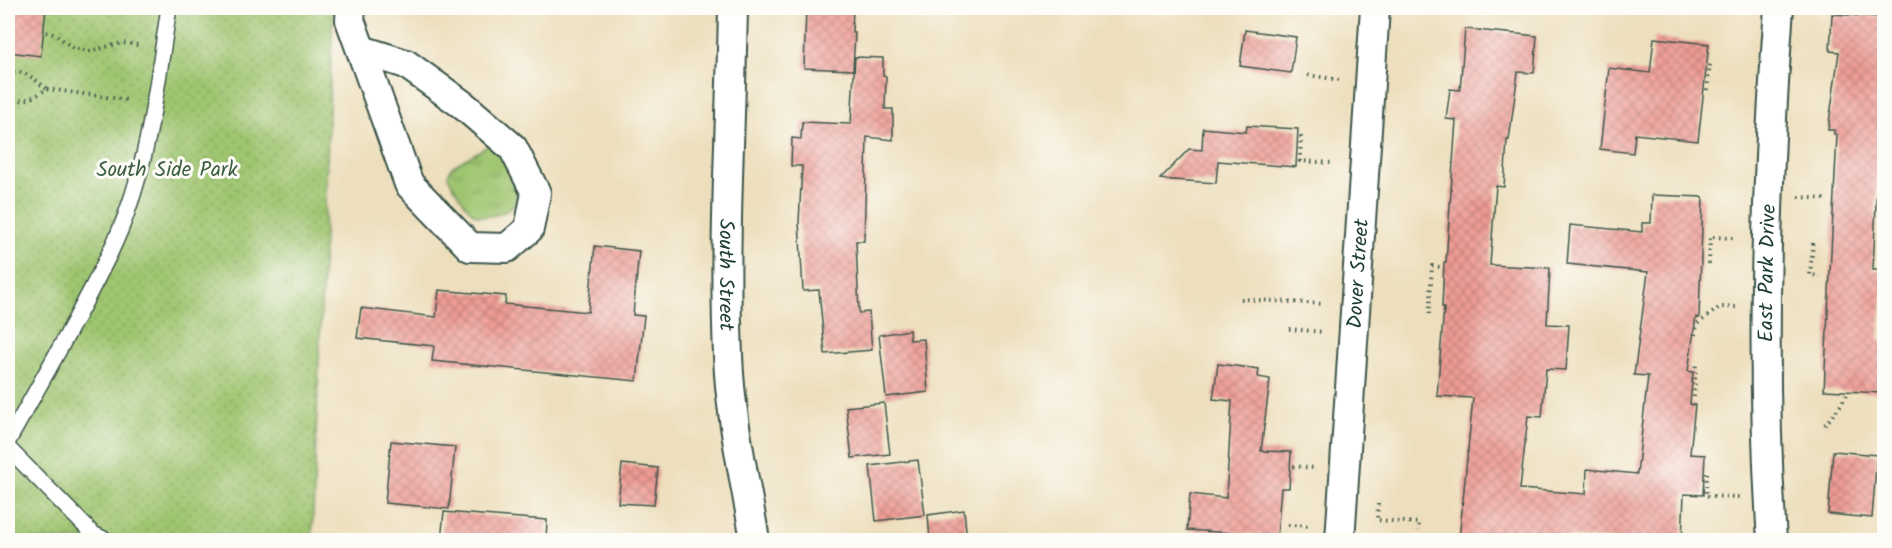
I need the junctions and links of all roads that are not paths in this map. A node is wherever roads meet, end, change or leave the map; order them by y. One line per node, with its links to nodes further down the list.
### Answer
1 (168, 8): 7 (lane)
2 (351, 8): 6 (street)
3 (733, 8): 10 (street, South Street)
4 (1375, 8): 11 (street, Dover Street)
5 (1779, 8): 12 (street, East Park Drive)
6 (362, 50): 6 (street)
7 (8, 441)
8 (8, 448): 9 (lane)
9 (106, 540)
10 (755, 540)
11 (1340, 540)
12 (1772, 540)

